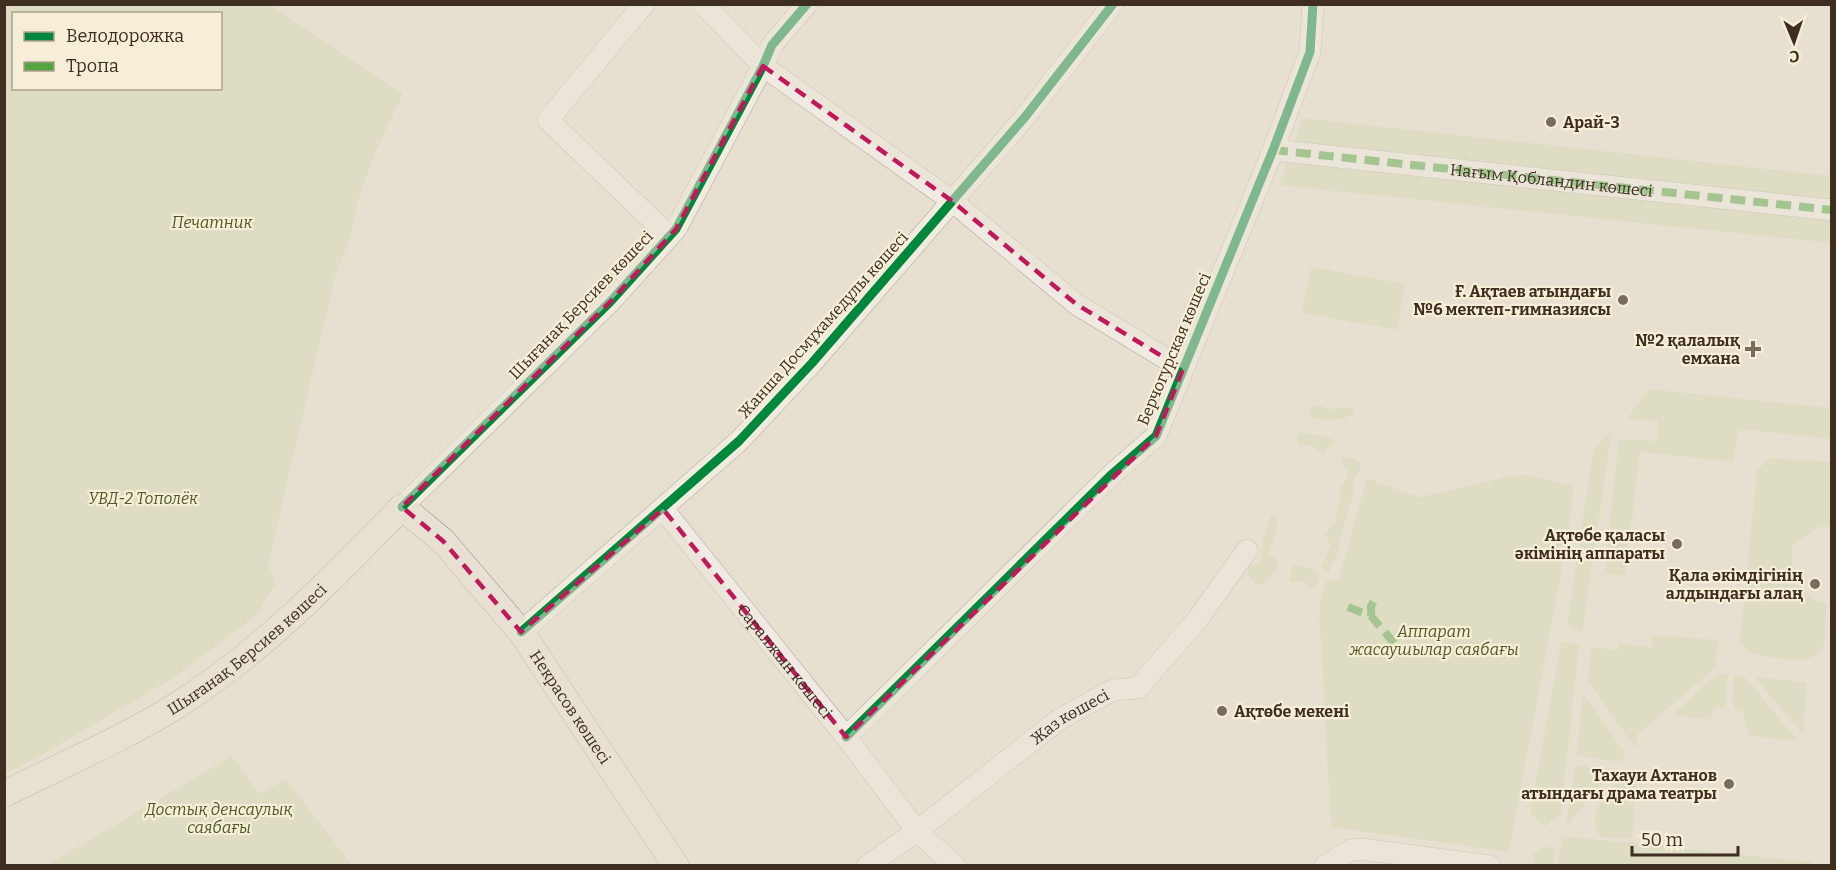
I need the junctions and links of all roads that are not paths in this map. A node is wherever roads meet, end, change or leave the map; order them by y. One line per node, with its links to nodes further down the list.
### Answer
1 (644, 4): 10 (street)
2 (703, 4): 6 (street)
3 (807, 4): 6 (street, Шығанақ Берсиев көшесі)
4 (1113, 4): 8 (street, Жанша Досмұхамедұлы көшесі)
5 (1313, 4): 7 (street, Берчогурская көшесі)
6 (764, 66): 8 (street); 10 (street, Шығанақ Берсиев көшесі)
7 (1273, 150): 9 (street, Нағым Қобландин көшесі); 11 (street, Берчогурская көшесі)
8 (952, 201): 11 (street); 13 (street, Жанша Досмұхамедұлы көшесі)
9 (1832, 210)
10 (669, 236): 12 (street, Шығанақ Берсиев көшесі)
11 (1183, 369): 16 (street, Берчогурская көшесі)
12 (402, 507): 15 (main road, Некрасов көшесі); 17 (main road, Шығанақ Берсиев көшесі)
13 (663, 509): 15 (street, Жанша Досмұхамедұлы көшесі); 16 (street, Саралжын көшесі)
14 (1247, 550): 18 (street, Жаз көшесі)
15 (521, 632): 19 (main road, Некрасов көшесі)
16 (846, 737): 18 (street, Саралжын көшесі)
17 (4, 794)
18 (917, 831): 20 (street, Жаз көшесі); 21 (street, Саралжын көшесі)
19 (676, 866)
20 (867, 866)
21 (955, 866)
22 (1325, 866): 23 (street)
23 (1490, 866)

